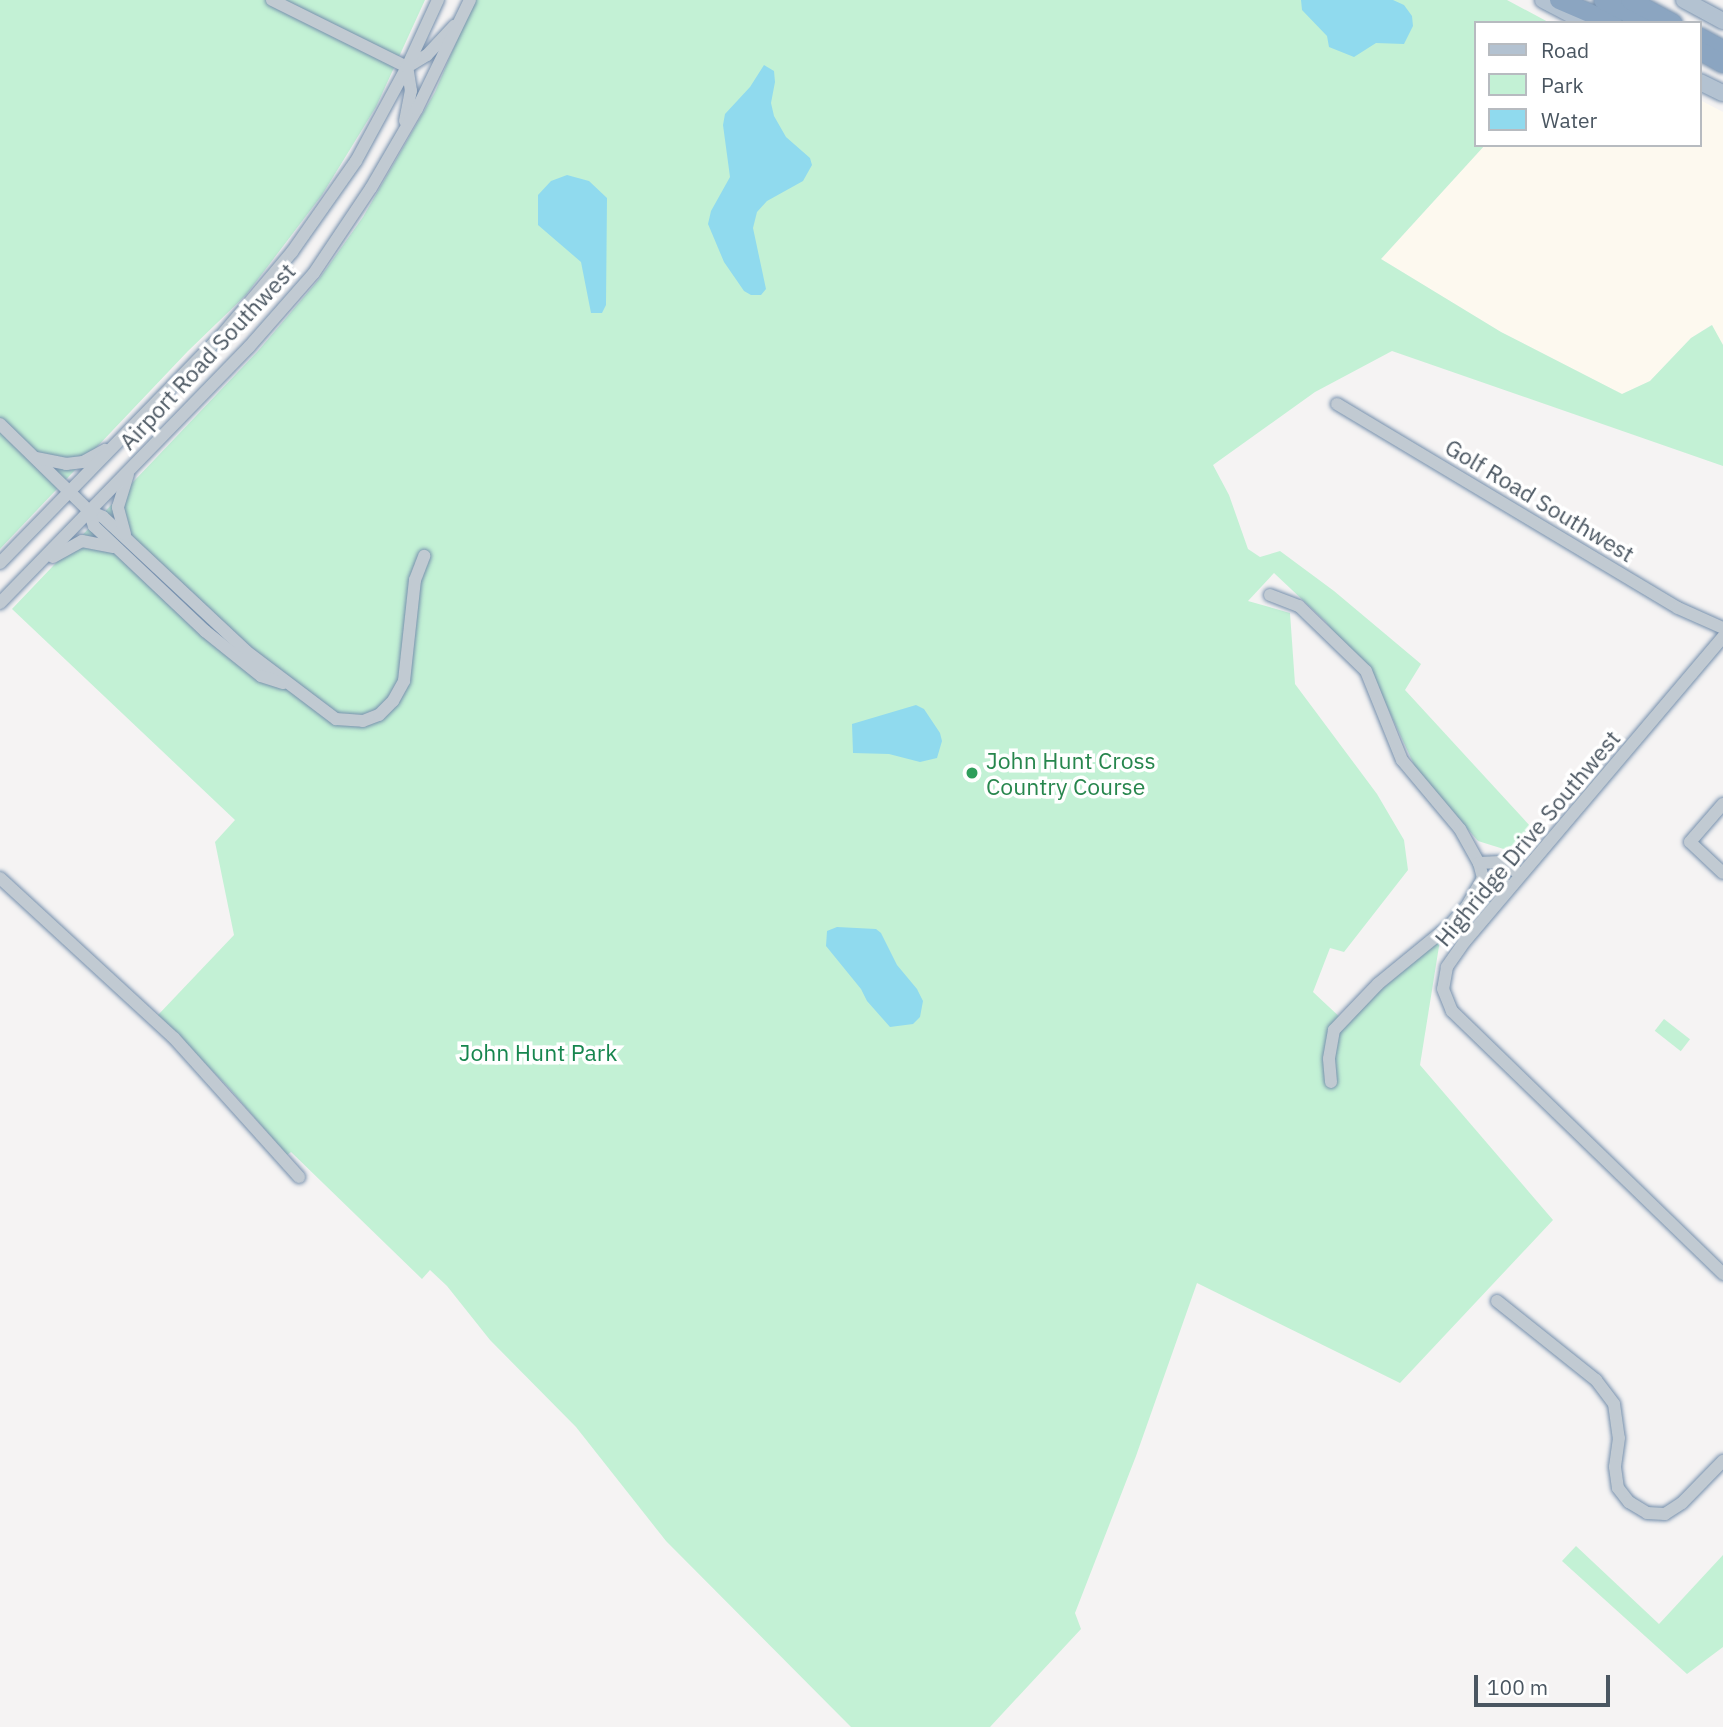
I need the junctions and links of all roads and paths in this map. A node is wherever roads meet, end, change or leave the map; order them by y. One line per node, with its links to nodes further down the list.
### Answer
1 (272, 0): 20 (street)
2 (438, 0): 20 (street, Airport Road Southwest)
3 (470, 0): 9 (street, Airport Road Southwest)
4 (1543, 0): 10 (main road)
5 (1559, 0): 11 (highway)
6 (1603, 0): 12 (highway)
7 (1630, 0): 13 (highway)
8 (1684, 0): 14 (main road)
9 (465, 15): 20 (street); 24 (street, Airport Road Southwest)
10 (1583, 21)
11 (1608, 21)
12 (1642, 21)
13 (1669, 21)
14 (1723, 21)
15 (1702, 38): 16 (highway)
16 (1723, 50)
17 (1702, 52): 19 (highway)
18 (1702, 63): 21 (highway)
19 (1723, 64)
20 (407, 67): 24 (street); 27 (street, Airport Road Southwest)
21 (1723, 73)
22 (1702, 83): 23 (main road)
23 (1723, 93)
24 (401, 137): 29 (street, Airport Road Southwest)
25 (1337, 404): 37 (street, Golf Road Southwest)
26 (0, 424): 28 (street)
27 (118, 443): 28 (street); 30 (street, Airport Road Southwest)
28 (34, 457): 30 (street)
29 (138, 460): 30 (street, Airport Road Southwest); 31 (street)
30 (79, 502): 31 (street); 33 (street, Airport Road Southwest); 34 (street, Airport Road Southwest)
31 (124, 546): 32 (street); 34 (street)
32 (424, 556)
33 (0, 563)
34 (35, 568): 36 (street, Airport Road Southwest)
35 (1270, 595): 40 (street)
36 (0, 603)
37 (1723, 628)
38 (1723, 637): 42 (street, Highridge Drive Southwest)
39 (1723, 804): 41 (street)
40 (1479, 863): 42 (street); 44 (street)
41 (1723, 873)
42 (1521, 874): 45 (street, Highridge Drive Southwest)
43 (0, 878): 47 (street)
44 (1483, 878): 45 (street); 46 (street)
45 (1510, 887): 48 (street, Highridge Drive Southwest)
46 (1331, 1082)
47 (299, 1177)
48 (1723, 1274)
49 (1497, 1301): 50 (street)
50 (1723, 1461)

